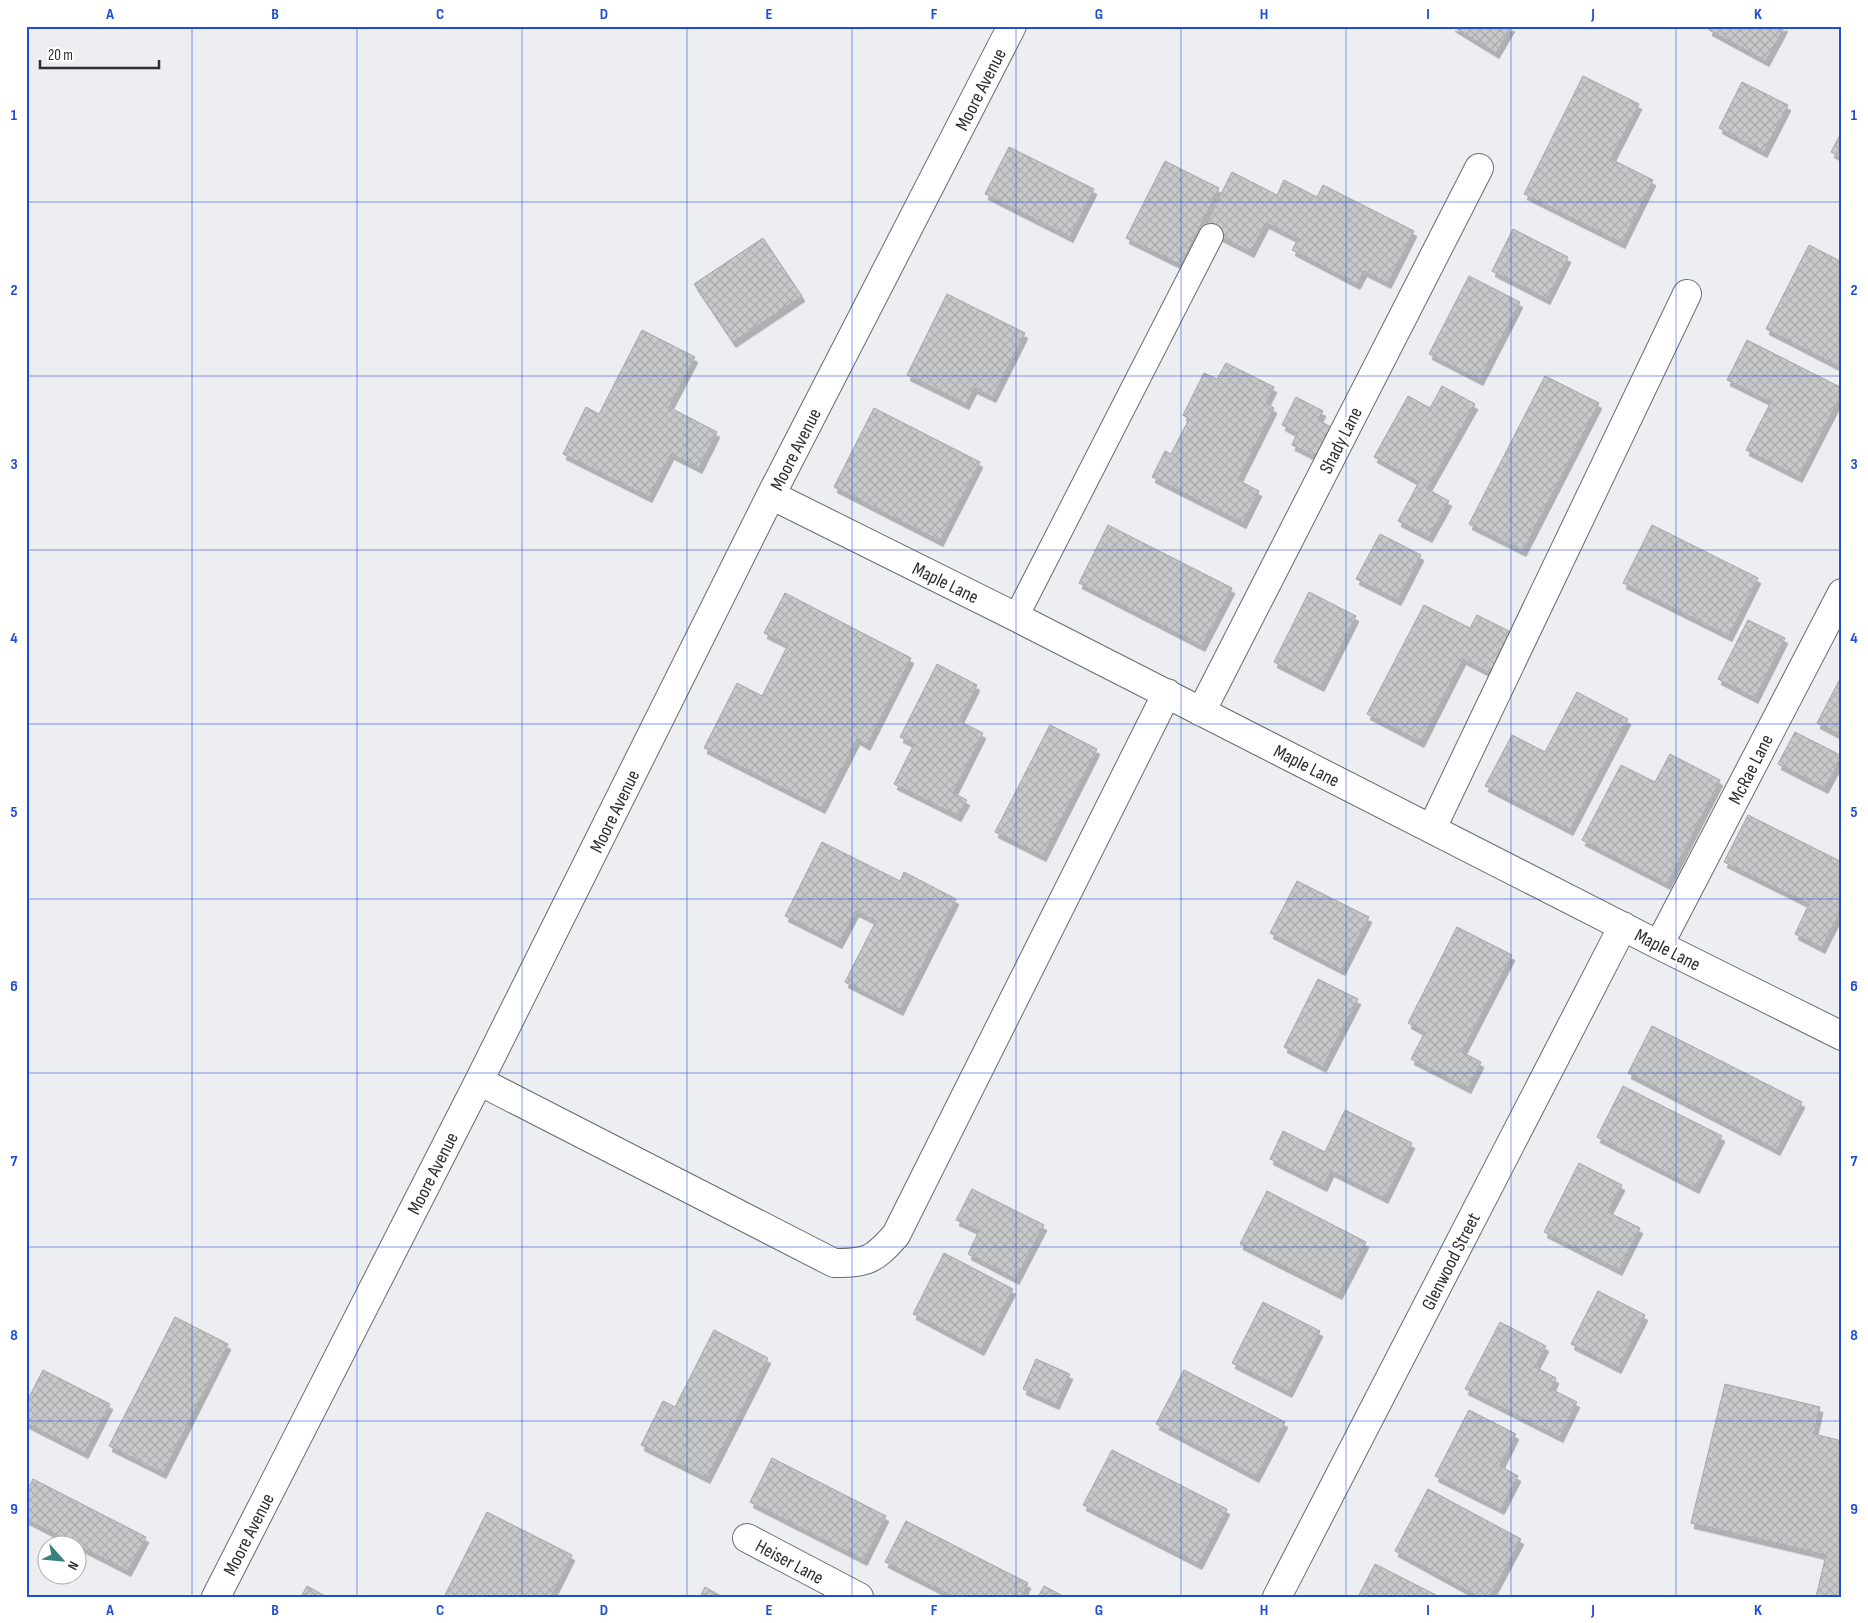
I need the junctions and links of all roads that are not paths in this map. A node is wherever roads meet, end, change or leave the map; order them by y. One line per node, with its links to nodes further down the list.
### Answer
1 (1012, 26): 5 (street, Moore Avenue)
2 (1480, 168): 9 (street, Shady Lane)
3 (1211, 236): 7 (lane)
4 (1687, 294): 10 (street)
5 (771, 495): 7 (street, Maple Lane); 14 (street, Moore Avenue)
6 (1842, 593): 12 (street, McRae Lane)
7 (1016, 617): 8 (street, Maple Lane)
8 (1167, 693): 9 (street, Maple Lane); 14 (street)
9 (1201, 712): 10 (street, Maple Lane)
10 (1432, 828): 11 (street, Maple Lane)
11 (1623, 926): 12 (street, Maple Lane); 18 (street, Glenwood Street)
12 (1659, 945): 13 (street, Maple Lane)
13 (1842, 1036)
14 (479, 1081): 16 (street, Moore Avenue)
15 (748, 1538): 17 (street, Heiser Lane)
16 (216, 1597)
17 (859, 1597)
18 (1277, 1597)

